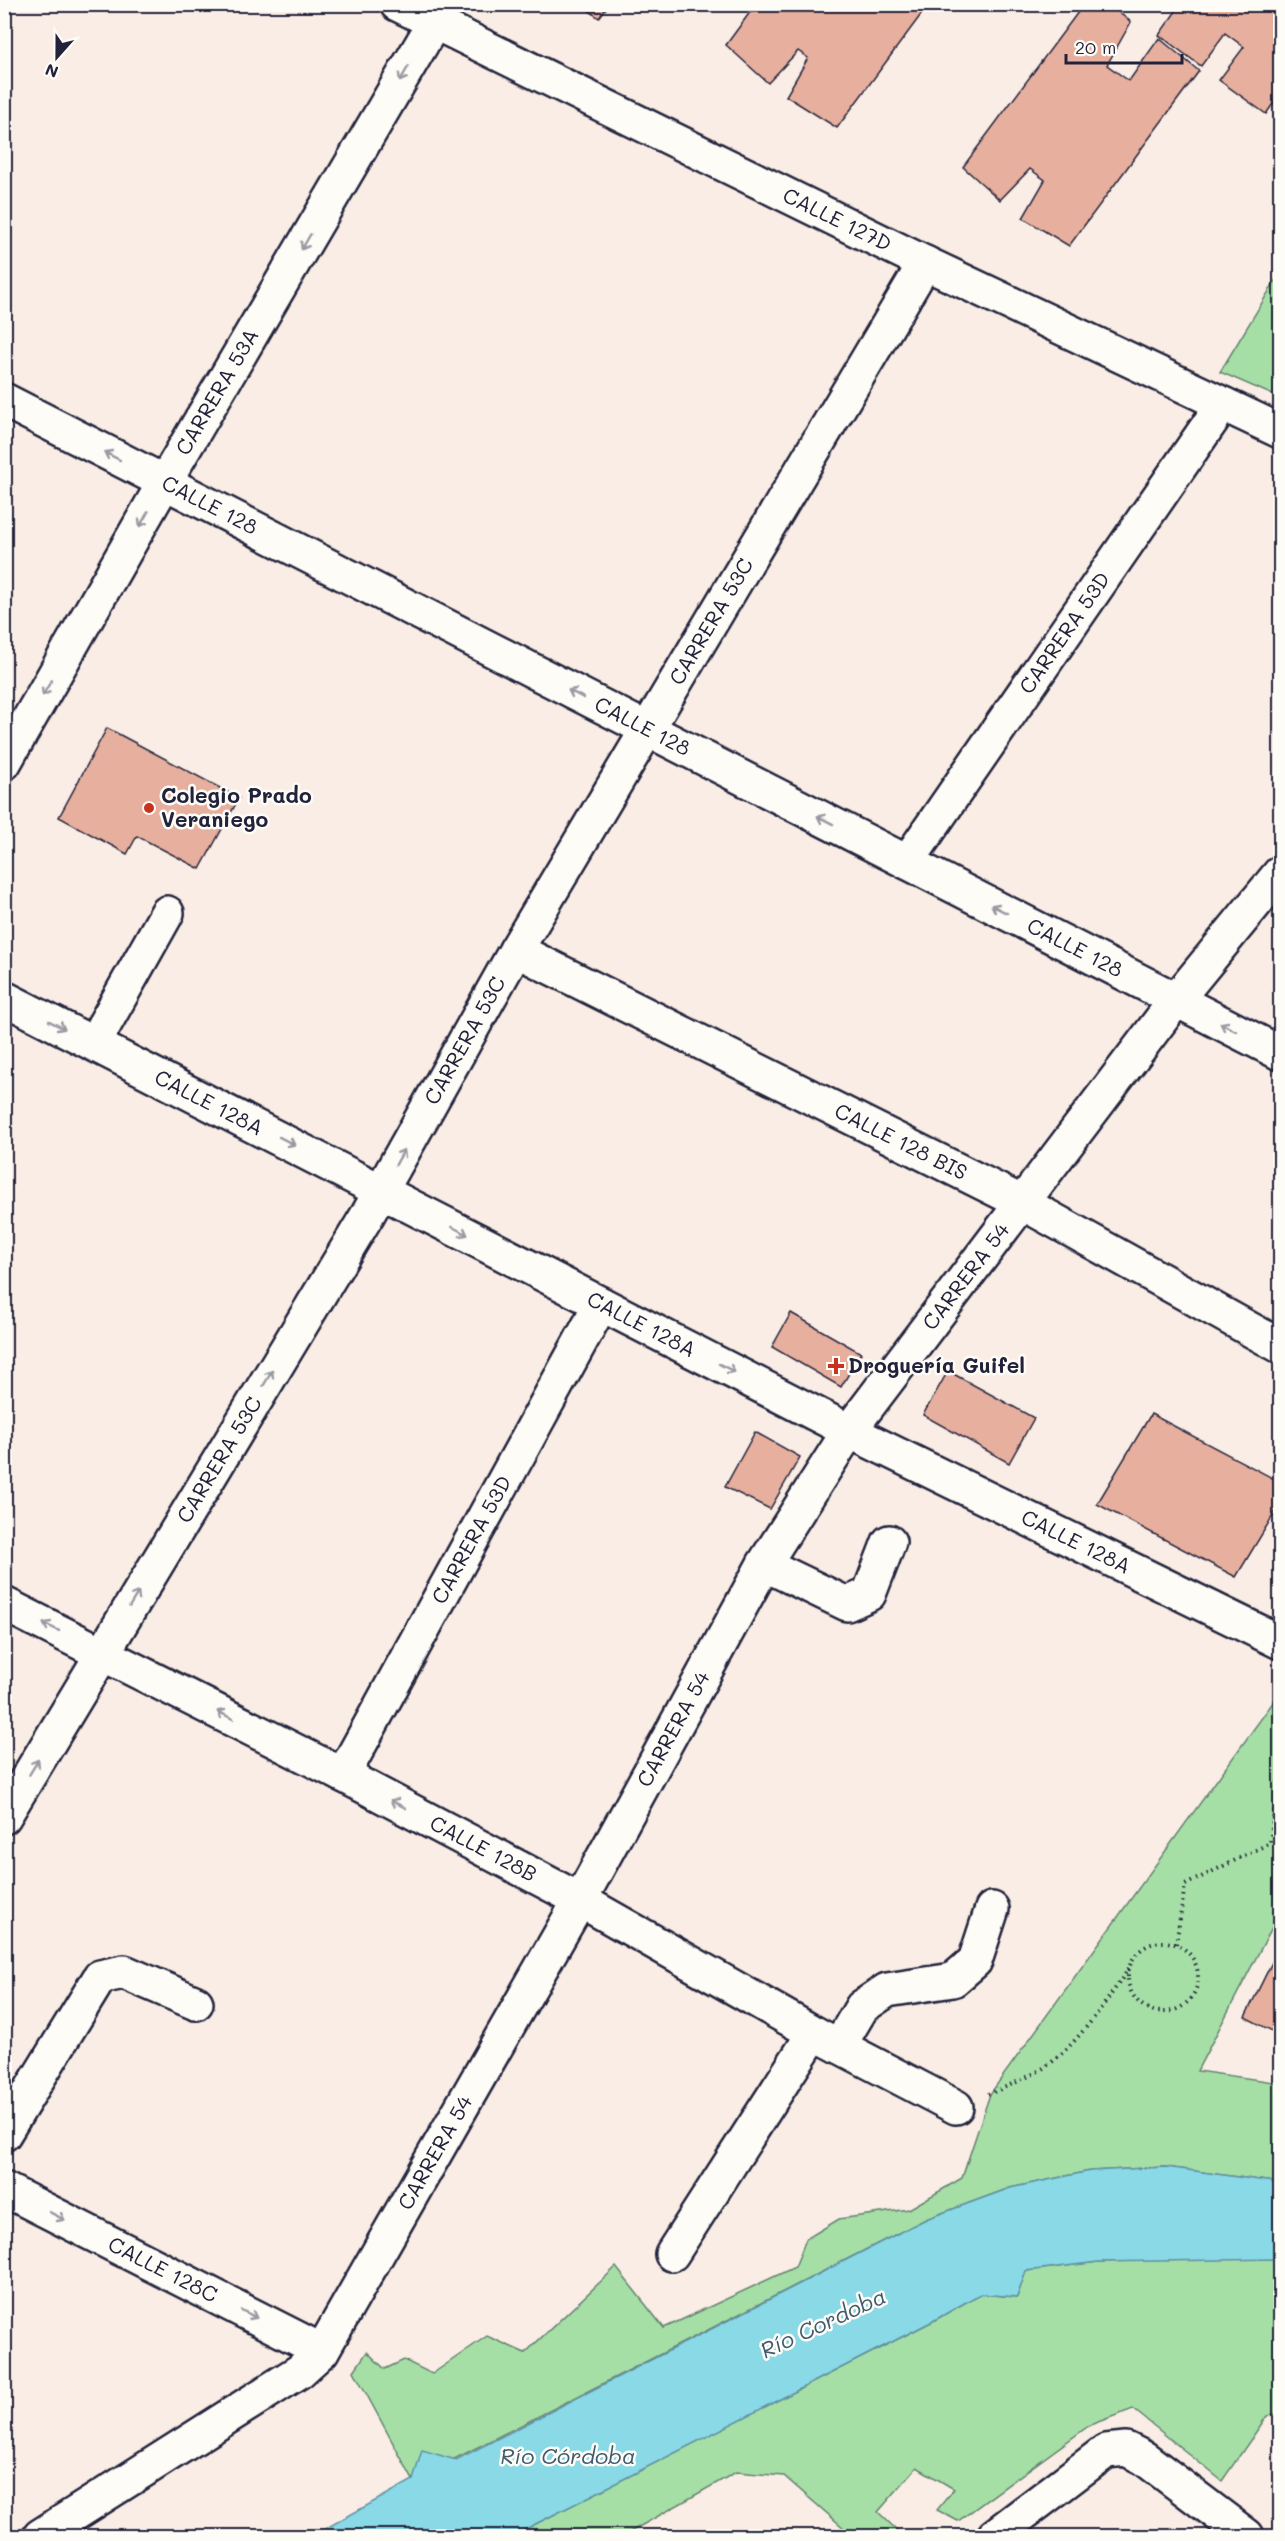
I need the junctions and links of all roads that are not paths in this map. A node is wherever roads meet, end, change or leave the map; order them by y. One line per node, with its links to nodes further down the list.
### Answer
1 (397, 4): 2 (street, CALLE 127D)
2 (434, 23): 3 (street, CALLE 127D); 7 (street, CARRERA 53A, one-way to 7)
3 (925, 263): 5 (street, CALLE 127D); 8 (street, CARRERA 53C)
4 (4, 400): 7 (street, CALLE 128, one-way to 4)
5 (1222, 404): 6 (street, CALLE 127D); 10 (street, CARRERA 53D)
6 (1281, 431)
7 (164, 483): 8 (street, CALLE 128, one-way to 7); 9 (street, CARRERA 53A, one-way to 9)
8 (647, 730): 10 (street, CALLE 128, one-way to 8); 13 (street, CARRERA 53C)
9 (4, 763)
10 (907, 862): 15 (street, CALLE 128, one-way to 10)
11 (1281, 873): 15 (street, CARRERA 54)
12 (167, 913): 16 (street)
13 (516, 950): 18 (street, CARRERA 53C, one-way to 13); 19 (street, CALLE 128 BIS)
14 (4, 998): 16 (street, CALLE 128A, one-way to 16)
15 (1176, 1000): 17 (street, CALLE 128, one-way to 15); 19 (street, CARRERA 54)
16 (94, 1044): 18 (street, CALLE 128A, one-way to 18)
17 (1281, 1053)
18 (381, 1190): 20 (street, CALLE 128A, one-way to 20); 27 (street, CARRERA 53C, one-way to 18)
19 (1021, 1202): 21 (street, CALLE 128 BIS); 22 (street, CARRERA 54)
20 (601, 1304): 22 (street, CALLE 128A, one-way to 22); 28 (street, CARRERA 53D)
21 (1281, 1346)
22 (849, 1431): 24 (street, CARRERA 54); 26 (street, CALLE 128A)
23 (889, 1542): 24 (street)
24 (764, 1564): 30 (street, CARRERA 54)
25 (4, 1604): 27 (street, CALLE 128B, one-way to 25)
26 (1281, 1642)
27 (102, 1652): 28 (street, CALLE 128B, one-way to 27); 29 (street, CARRERA 53C, one-way to 27)
28 (343, 1775): 30 (street, CALLE 128B, one-way to 28)
29 (4, 1817)
30 (580, 1900): 33 (street, CALLE 128B); 38 (street, CARRERA 54)
31 (992, 1908): 33 (street)
32 (196, 2003): 35 (street)
33 (826, 2039): 34 (street, CALLE 128B); 37 (street)
34 (956, 2107)
35 (4, 2134)
36 (4, 2189): 38 (street, CALLE 128C, one-way to 38)
37 (672, 2254)
38 (322, 2351): 39 (street, CARRERA 54)
39 (40, 2536)
40 (994, 2536): 41 (street)
41 (1247, 2536)

